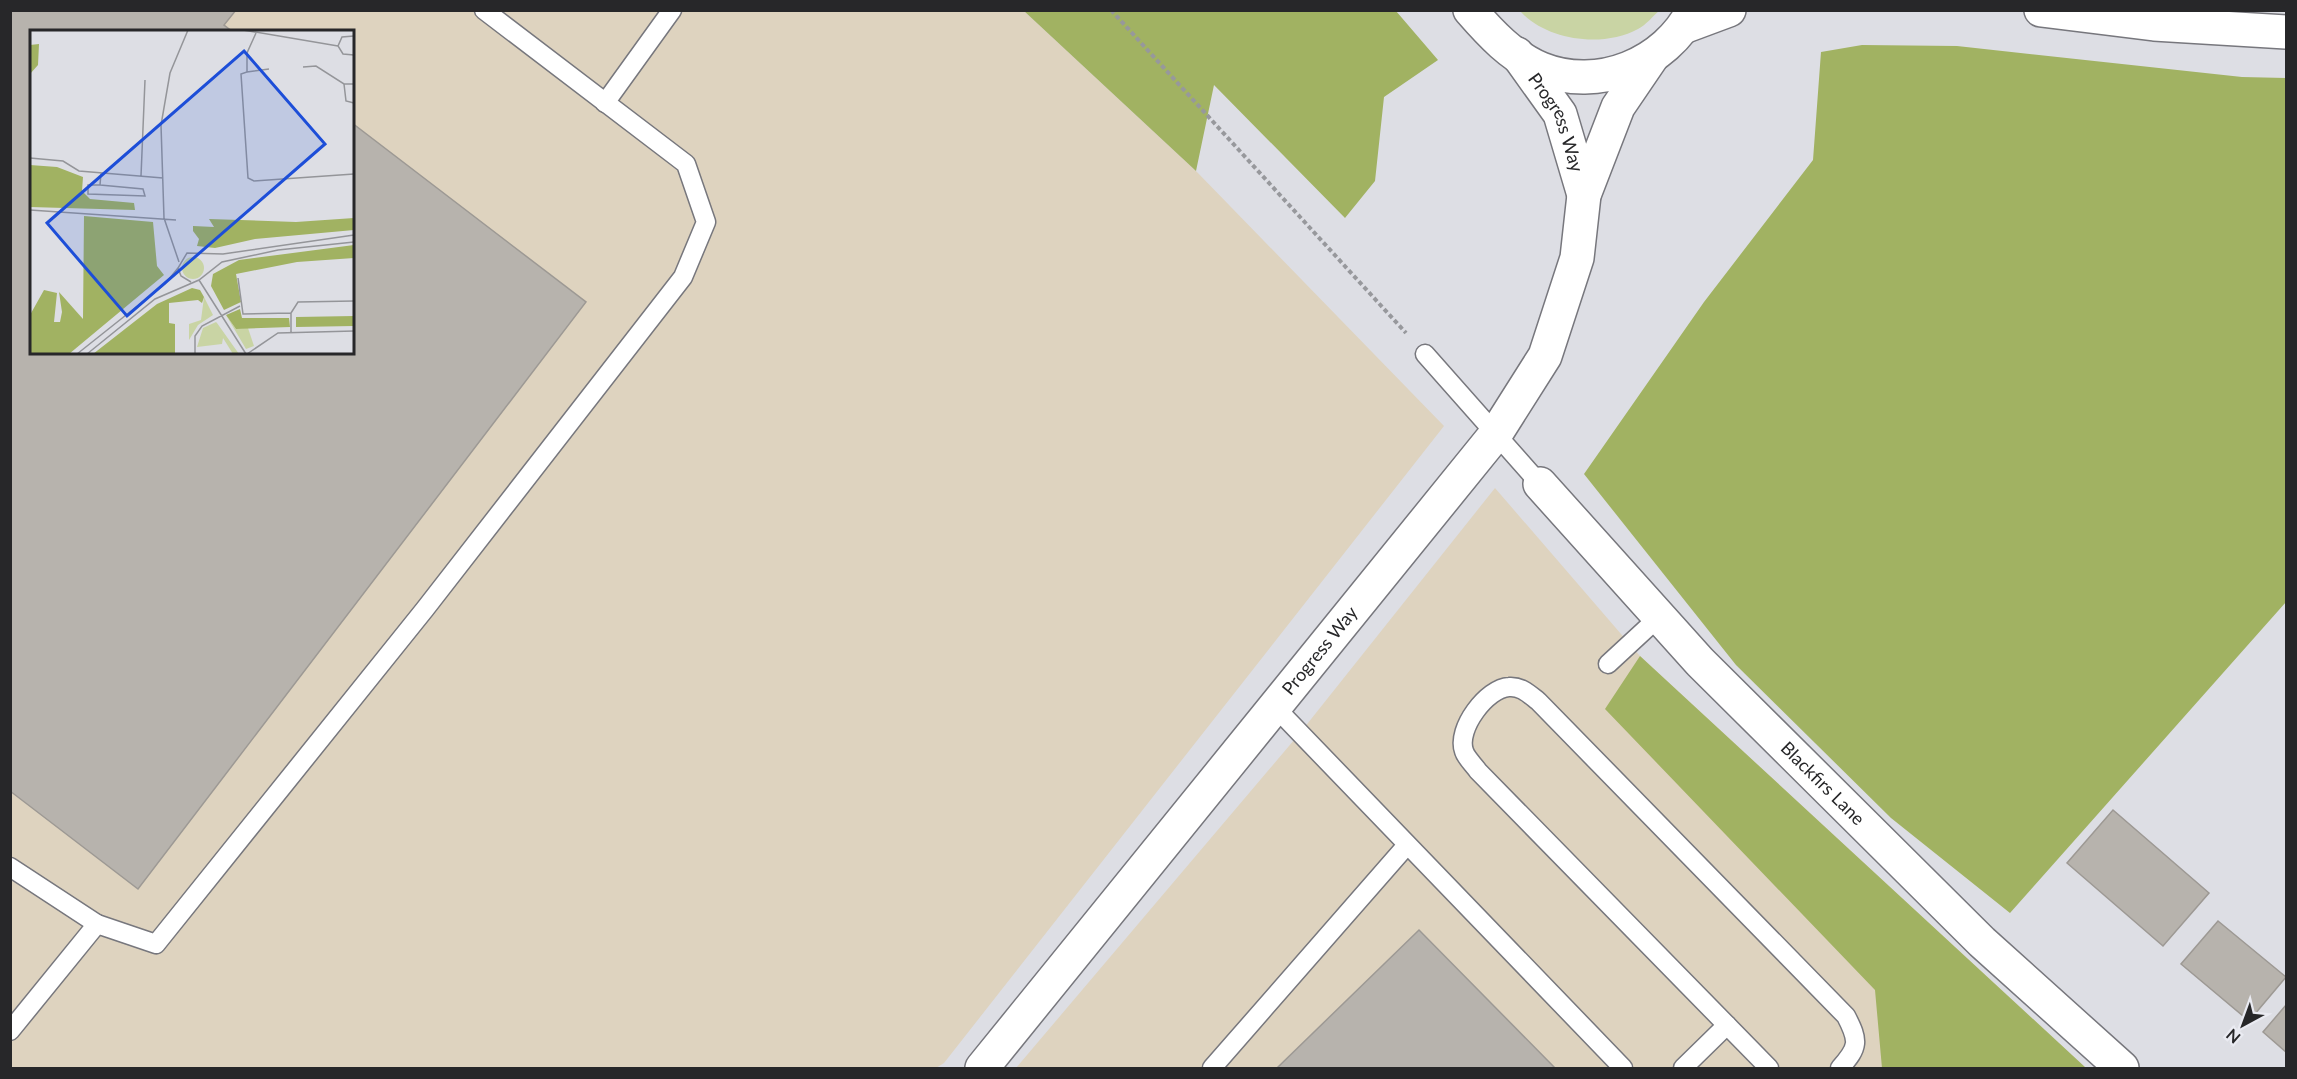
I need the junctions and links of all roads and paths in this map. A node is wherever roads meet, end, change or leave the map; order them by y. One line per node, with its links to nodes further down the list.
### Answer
1 (484, 10): 11 (lane)
2 (672, 10): 11 (lane)
3 (1111, 10): 13 (path)
4 (1729, 10): 7 (street)
5 (2041, 10): 8 (street)
6 (1474, 13): 9 (street)
7 (1689, 18): 10 (street)
8 (2286, 32)
9 (1517, 54): 10 (street); 12 (street, Progress Way)
10 (1652, 57): 12 (street, Progress Way)
11 (605, 103): 21 (lane)
12 (1584, 195): 14 (street, Progress Way)
13 (1425, 354): 14 (lane)
14 (1496, 435): 15 (lane); 18 (street, Progress Way)
15 (1540, 484): 16 (street, Blackfirs Lane)
16 (1660, 616): 17 (lane); 30 (street, Blackfirs Lane)
17 (1608, 664)
18 (1274, 706): 19 (lane); 24 (street, Progress Way)
19 (1407, 845): 25 (lane); 26 (lane)
20 (10, 867): 21 (lane)
21 (97, 924): 23 (lane)
22 (1727, 1025): 27 (lane); 28 (lane); 29 (lane)
23 (10, 1031)
24 (982, 1068)
25 (1212, 1068)
26 (1623, 1068)
27 (1683, 1068)
28 (1769, 1068)
29 (1840, 1068)
30 (2122, 1068)

